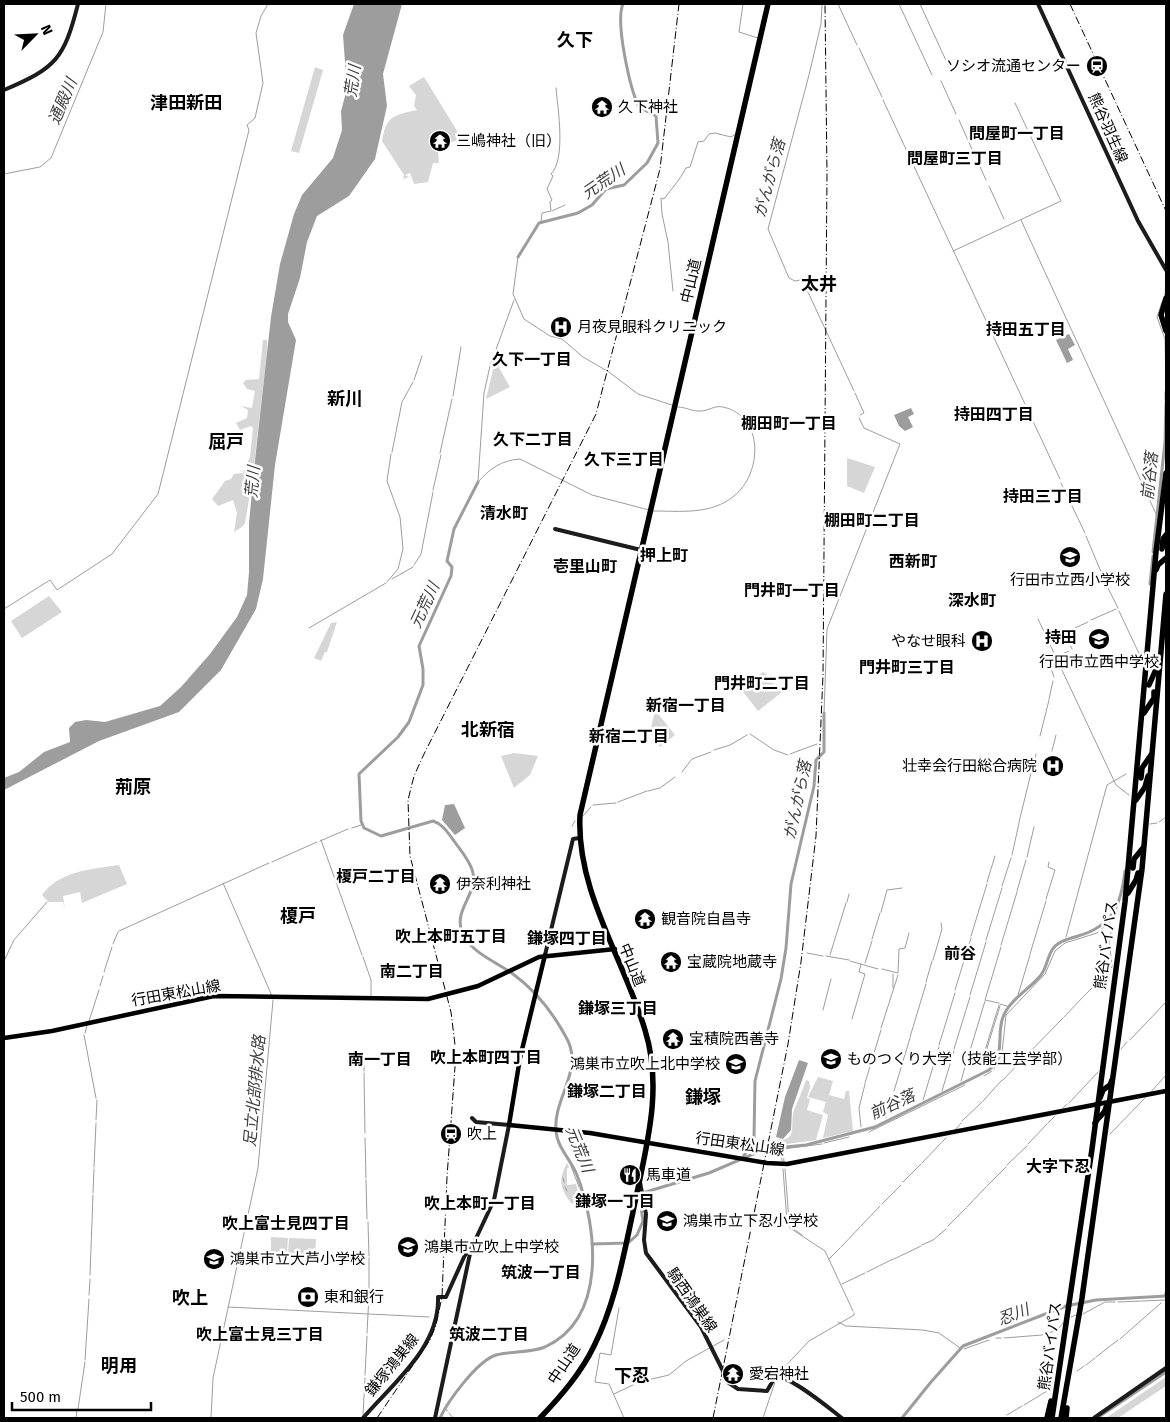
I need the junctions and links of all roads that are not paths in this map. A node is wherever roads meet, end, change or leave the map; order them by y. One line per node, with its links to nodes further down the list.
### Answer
1 (78, 4): 4 (main road)
2 (768, 4): 16 (highway, 中山道)
3 (1038, 4): 5 (main road, 熊谷羽生線)
4 (4, 90)
5 (1145, 234): 6 (main road, 熊谷羽生線); 7 (main road, 熊谷羽生線)
6 (1166, 265)
7 (1166, 270)
8 (1166, 298): 11 (highway)
9 (1166, 302): 10 (highway)
10 (1166, 326)
11 (1166, 331)
12 (1166, 473): 18 (highway, 熊谷バイパス)
13 (555, 529): 16 (main road)
14 (1166, 535): 15 (highway)
15 (1162, 549)
16 (641, 550): 27 (highway, 中山道)
17 (1166, 558): 18 (highway)
18 (1155, 572): 21 (highway, 熊谷バイパス)
19 (1166, 594): 20 (highway, 熊谷バイパス)
20 (1160, 663): 21 (highway); 22 (highway, 熊谷バイパス)
21 (1143, 714): 25 (highway, 熊谷バイパス)
22 (1152, 751): 24 (highway); 26 (highway, 熊谷バイパス)
23 (1148, 776): 25 (highway)
24 (1140, 778)
25 (1134, 804): 28 (highway, 熊谷バイパス)
26 (1146, 836): 28 (highway); 30 (highway, 熊谷バイパス)
27 (578, 838): 31 (highway, 中山道); 32 (main road)
28 (1125, 902): 29 (highway, 熊谷バイパス)
29 (1123, 916): 30 (highway); 34 (highway, 熊谷バイパス)
30 (1135, 917): 35 (highway, 熊谷バイパス)
31 (613, 949): 32 (main road); 45 (highway, 中山道)
32 (545, 955): 33 (main road, 行田東松山線); 42 (main road)
33 (4, 1038)
34 (1104, 1048): 35 (highway); 39 (highway, 熊谷バイパス)
35 (1117, 1049): 36 (highway, 熊谷バイパス)
36 (1114, 1076): 38 (highway, 熊谷バイパス); 39 (highway)
37 (1166, 1091): 38 (main road, 行田東松山線)
38 (1109, 1102): 39 (main road, 行田東松山線); 41 (highway); 43 (highway, 熊谷バイパス)
39 (1098, 1105): 41 (highway, 熊谷バイパス); 45 (main road, 行田東松山線)
40 (471, 1120): 42 (main road)
41 (1094, 1125): 44 (highway, 熊谷バイパス)
42 (509, 1126): 45 (main road, 行田東松山線); 48 (main road)
43 (1104, 1137): 44 (highway); 50 (highway, 熊谷バイパス)
44 (1093, 1138): 49 (highway, 熊谷バイパス)
45 (647, 1144): 46 (highway, 中山道); 47 (highway, 中山道)
46 (640, 1182): 47 (highway, 中山道); 55 (main road, 騎西鴻巣線)
47 (625, 1243): 54 (highway, 中山道)
48 (472, 1249): 52 (main road, 鎌塚鴻巣線); 53 (main road)
49 (1059, 1367): 56 (highway); 57 (highway, 熊谷バイパス)
50 (1072, 1368): 58 (highway, 熊谷バイパス); 59 (highway)
51 (1166, 1368): 60 (main road)
52 (363, 1418)
53 (435, 1418)
54 (538, 1418)
55 (842, 1418)
56 (1047, 1418)
57 (1052, 1418)
58 (1061, 1418)
59 (1066, 1418)
60 (1094, 1418)

